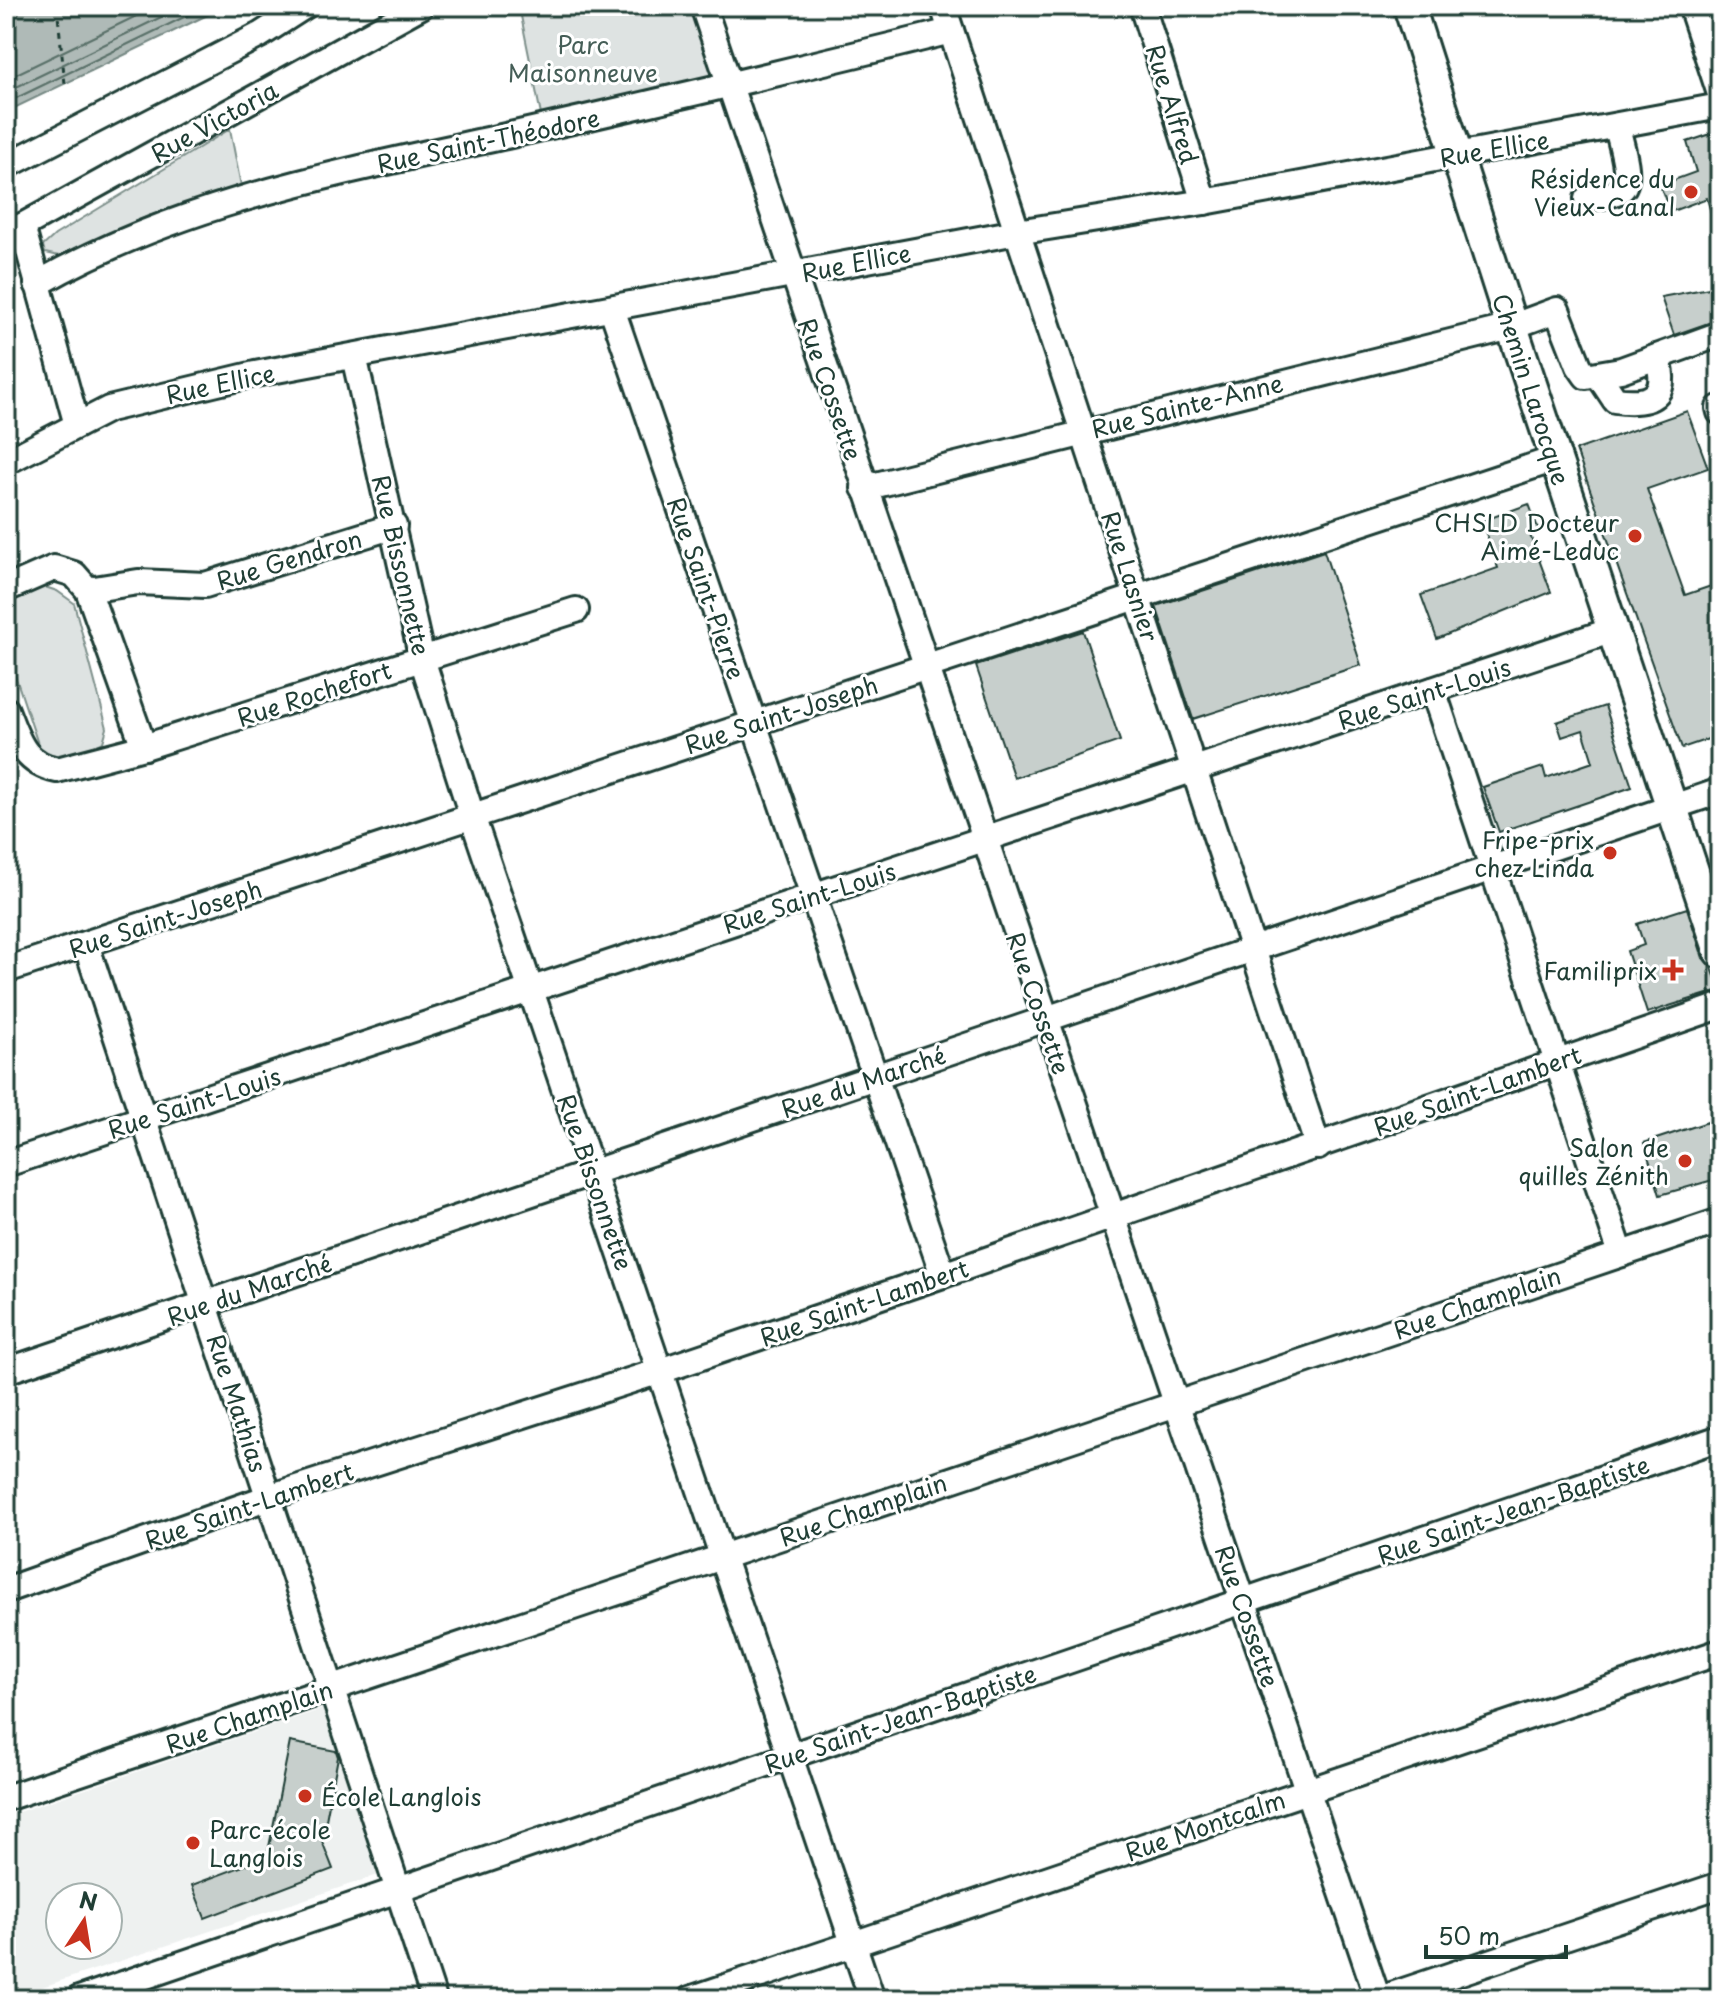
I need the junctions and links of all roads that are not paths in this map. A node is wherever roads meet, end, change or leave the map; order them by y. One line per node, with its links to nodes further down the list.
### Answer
1 (305, 6): 14 (street)
2 (421, 6): 17 (street, Rue Victoria)
3 (703, 6): 9 (street, Rue Cossette)
4 (943, 6): 8 (street, Rue Lasnier)
5 (1142, 6): 16 (street, Rue Alfred)
6 (1409, 6): 13 (main road, Chemin Larocque)
7 (1691, 6): 10 (street)
8 (951, 31): 9 (street, Rue Saint-Théodore); 18 (street, Rue Lasnier)
9 (728, 87): 19 (street, Rue Cossette); 20 (street, Rue Saint-Théodore)
10 (1720, 94)
11 (1720, 106): 12 (street, Rue Ellice)
12 (1617, 126): 13 (street, Rue Ellice); 15 (street)
13 (1458, 155): 16 (street, Rue Ellice); 22 (main road, Chemin Larocque)
14 (6, 166)
15 (1587, 199)
16 (1204, 202): 18 (street, Rue Ellice)
17 (14, 231): 20 (street)
18 (1017, 232): 19 (street, Rue Ellice); 28 (street, Rue Lasnier)
19 (792, 275): 21 (street, Rue Ellice); 31 (street, Rue Cossette)
20 (37, 284): 27 (street)
21 (612, 309): 24 (street, Rue Ellice); 42 (street, Rue Saint-Pierre)
22 (1511, 327): 26 (street, Rue Sainte-Anne); 28 (street, Rue Sainte-Anne); 29 (main road, Chemin Larocque)
23 (1720, 334): 25 (street)
24 (354, 356): 27 (street, Rue Ellice); 32 (street, Rue Bissonnette)
25 (1657, 357): 26 (street); 26 (street)
26 (1599, 376)
27 (77, 425): 30 (street, Rue Ellice)
28 (1083, 431): 31 (street, Rue Sainte-Anne); 35 (street, Rue Lasnier)
29 (1555, 459): 35 (street, Rue Saint-Joseph); 37 (main road, Chemin Larocque)
30 (6, 462)
31 (864, 488): 39 (street, Rue Cossette)
32 (394, 526): 34 (street, Rue Gendron); 38 (street, Rue Bissonnette)
33 (6, 589): 34 (street)
34 (88, 590): 43 (street)
35 (1137, 597): 39 (street, Rue Saint-Joseph); 44 (street, Rue Lasnier)
36 (576, 610): 38 (street, Rue Rochefort)
37 (1613, 630): 40 (street, Rue Saint-Louis); 46 (main road, Chemin Larocque)
38 (422, 659): 43 (street, Rue Rochefort); 47 (street, Rue Bissonnette)
39 (925, 667): 42 (street, Rue Saint-Joseph); 48 (street, Rue Cossette)
40 (1433, 690): 44 (street, Rue Saint-Louis); 49 (street)
41 (6, 710): 43 (street, Rue Rochefort)
42 (754, 723): 47 (street, Rue Saint-Joseph); 50 (street, Rue Saint-Pierre)
43 (144, 747)
44 (1194, 769): 48 (street, Rue Saint-Louis); 52 (street, Rue Lasnier)
45 (1720, 791): 46 (street, Rue du Marché)
46 (1672, 808): 49 (street, Rue du Marché); 53 (main road, Chemin Larocque)
47 (472, 816): 51 (street, Rue Saint-Joseph); 55 (street, Rue Bissonnette)
48 (984, 839): 50 (street, Rue Saint-Louis); 57 (street, Rue Cossette)
49 (1492, 869): 52 (street, Rue du Marché); 58 (street)
50 (813, 896): 55 (street, Rue Saint-Louis); 59 (street, Rue Saint-Pierre)
51 (86, 944): 54 (street, Rue Saint-Joseph); 60 (street, Rue Mathias)
52 (1253, 949): 57 (street, Rue du Marché); 61 (street, Rue Lasnier)
53 (1720, 952)
54 (6, 970)
55 (531, 990): 60 (street, Rue Saint-Louis); 63 (street, Rue Bissonnette)
56 (1720, 1006): 58 (street, Rue Saint-Lambert)
57 (1045, 1020): 59 (street, Rue du Marché); 64 (street, Rue Cossette)
58 (1557, 1060): 61 (street, Rue Saint-Lambert); 66 (street)
59 (875, 1077): 63 (street, Rue du Marché); 67 (street, Rue Saint-Pierre)
60 (144, 1118): 62 (street, Rue Saint-Louis); 68 (street, Rue Mathias)
61 (1318, 1147): 64 (street, Rue Saint-Lambert)
62 (6, 1164)
63 (593, 1173): 68 (street, Rue du Marché); 70 (street, Rue Bissonnette)
64 (1112, 1217): 67 (street, Rue Saint-Lambert); 71 (street, Rue Cossette)
65 (1720, 1221): 66 (street, Rue Champlain)
66 (1621, 1254): 71 (street, Rue Champlain)
67 (943, 1275): 70 (street, Rue Saint-Lambert)
68 (205, 1304): 69 (street, Rue du Marché); 73 (street, Rue Mathias)
69 (6, 1371)
70 (660, 1371): 73 (street, Rue Saint-Lambert); 74 (street, Rue Bissonnette)
71 (1176, 1404): 74 (street, Rue Champlain); 76 (street, Rue Cossette)
72 (1720, 1438): 76 (street, Rue Saint-Jean-Baptiste)
73 (269, 1497): 75 (street, Rue Saint-Lambert); 78 (street, Rue Mathias)
74 (722, 1557): 78 (street, Rue Champlain); 79 (street, Rue Bissonnette)
75 (6, 1590)
76 (1243, 1601): 79 (street, Rue Saint-Jean-Baptiste); 80 (street, Rue Cossette)
77 (1720, 1652): 80 (street, Rue Montcalm)
78 (332, 1688): 81 (street, Rue Champlain); 83 (street, Rue Mathias)
79 (790, 1756): 83 (street, Rue Saint-Jean-Baptiste); 84 (street, Rue Bissonnette)
80 (1307, 1791): 84 (street, Rue Montcalm); 89 (street, Rue Cossette)
81 (6, 1798)
82 (1720, 1885): 89 (street)
83 (398, 1890): 85 (street, Rue Saint-Jean-Baptiste); 86 (street, Rue Mathias)
84 (853, 1944): 87 (street, Rue Montcalm); 88 (street, Rue Bissonnette)
85 (79, 1999)
86 (434, 1999)
87 (690, 1999)
88 (872, 1999)
89 (1379, 1999)

